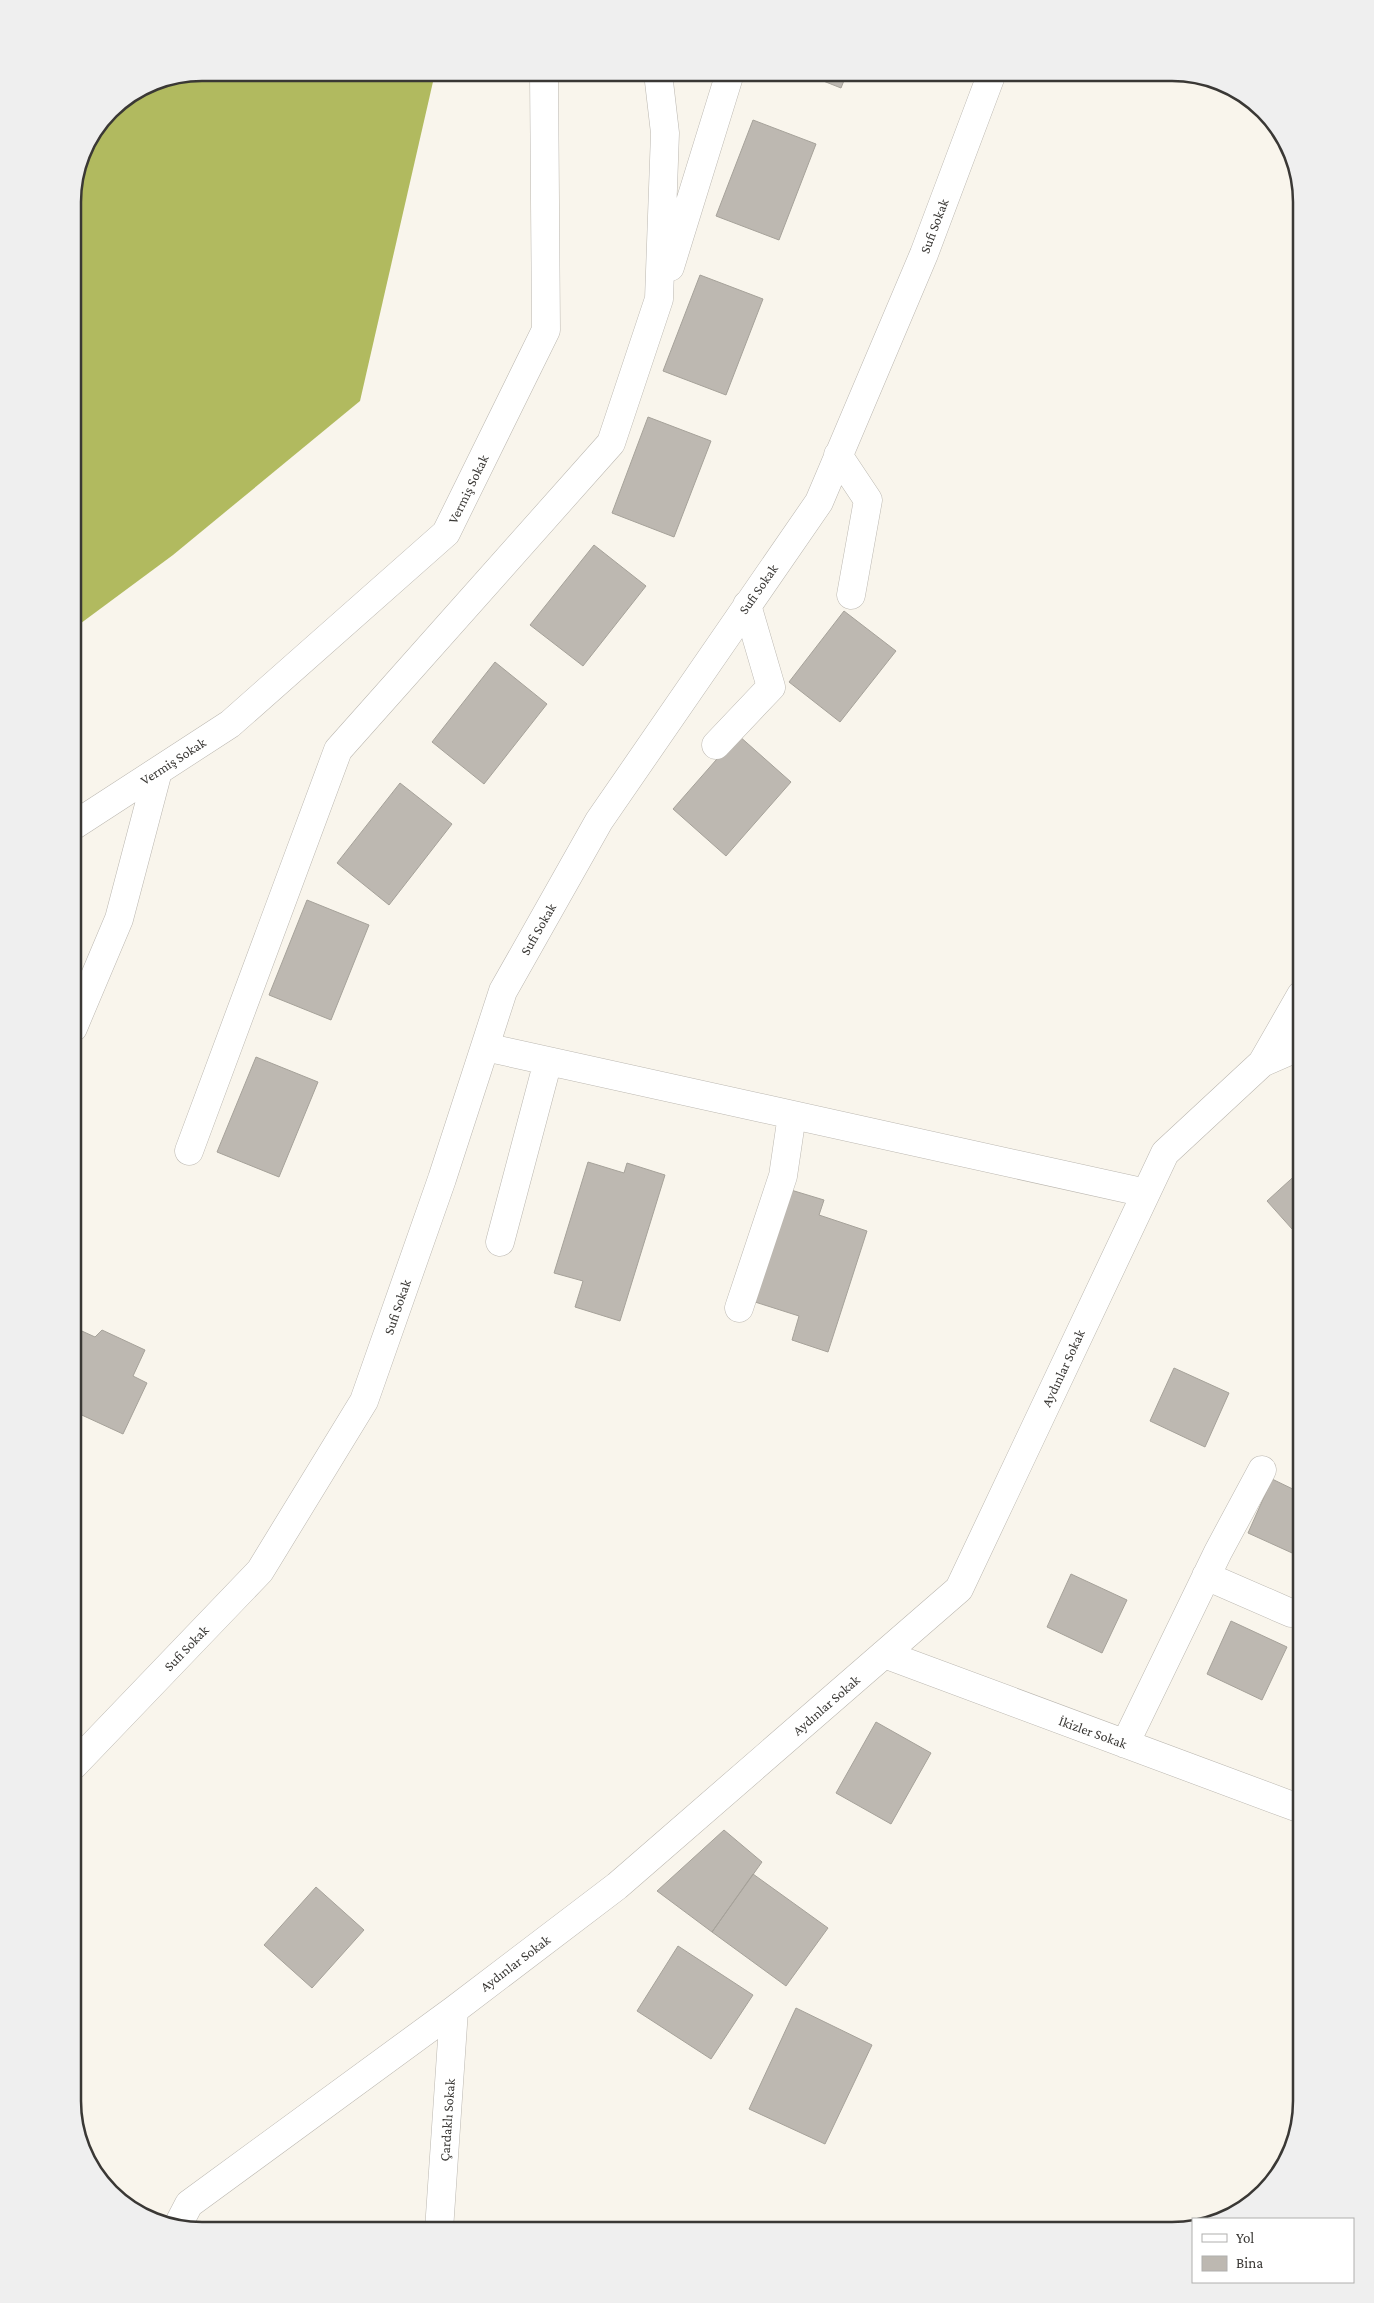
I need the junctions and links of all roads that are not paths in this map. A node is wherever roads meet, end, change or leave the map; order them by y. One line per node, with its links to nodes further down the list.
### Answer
1 (544, 81): 10 (street, Vermiş Sokak)
2 (659, 81): 5 (street)
3 (727, 82): 5 (street)
4 (989, 82): 6 (street, Sufi Sokak)
5 (659, 299): 19 (street)
6 (838, 455): 7 (street); 8 (street, Sufi Sokak)
7 (851, 595)
8 (747, 605): 9 (street); 14 (street, Sufi Sokak)
9 (716, 745)
10 (158, 771): 11 (street, Vermiş Sokak); 12 (street)
11 (82, 820)
12 (82, 1008)
13 (1293, 1010): 17 (street)
14 (484, 1047): 16 (street); 28 (street, Sufi Sokak)
15 (1293, 1050): 17 (street, Aydınlar Sokak)
16 (548, 1061): 18 (street); 21 (street)
17 (1262, 1063): 20 (street, Aydınlar Sokak)
18 (792, 1115): 20 (street); 22 (street)
19 (189, 1151)
20 (1146, 1193): 26 (street, Aydınlar Sokak)
21 (500, 1242)
22 (739, 1308)
23 (1262, 1470): 24 (street)
24 (1206, 1576): 25 (street); 27 (street)
25 (1290, 1612)
26 (884, 1654): 27 (street, İkizler Sokak); 30 (street, Aydınlar Sokak)
27 (1125, 1744): 29 (street, İkizler Sokak)
28 (81, 1757)
29 (1293, 1806)
30 (454, 2010): 31 (street, Aydınlar Sokak); 32 (street, Çardaklı Sokak)
31 (184, 2214)
32 (440, 2221)

